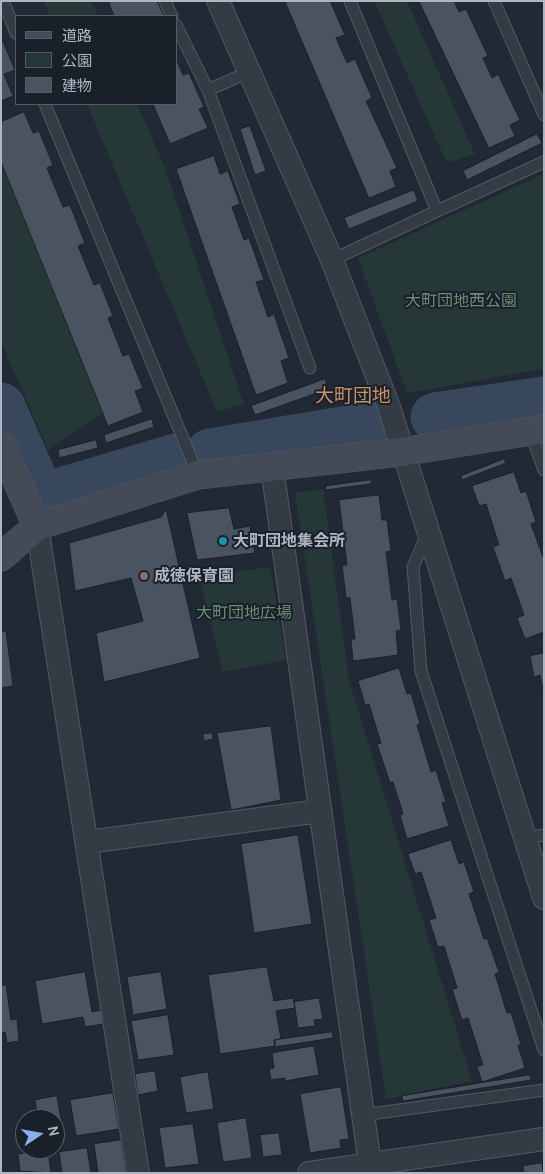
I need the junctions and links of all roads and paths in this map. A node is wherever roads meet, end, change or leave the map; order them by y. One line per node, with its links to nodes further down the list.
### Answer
1 (3, 1): 8 (lane)
2 (165, 1): 6 (lane)
3 (218, 1): 9 (street)
4 (350, 1): 14 (lane)
5 (494, 1): 12 (lane)
6 (172, 15)
7 (178, 29): 10 (lane)
8 (15, 31)
9 (249, 72): 10 (lane); 15 (street)
10 (208, 90): 16 (lane)
11 (45, 105): 22 (lane)
12 (544, 115)
13 (544, 162): 14 (lane)
14 (437, 211): 15 (lane)
15 (332, 260): 19 (street)
16 (310, 368)
17 (537, 430): 19 (street); 21 (lane)
18 (1, 445): 23 (street)
19 (401, 452): 20 (street); 24 (street)
20 (272, 467): 22 (street); 26 (street)
21 (544, 470)
22 (198, 475): 23 (street)
23 (37, 526): 25 (street); 28 (street)
24 (428, 534): 27 (street); 30 (lane)
25 (1, 556)
26 (320, 811): 28 (street); 32 (street)
27 (534, 837): 29 (street)
28 (87, 842): 35 (street)
29 (544, 898)
30 (544, 1050)
31 (544, 1090): 32 (lane)
32 (363, 1115): 34 (street)
33 (544, 1139): 34 (street)
34 (370, 1164): 36 (street)
35 (138, 1173)
36 (309, 1173)

